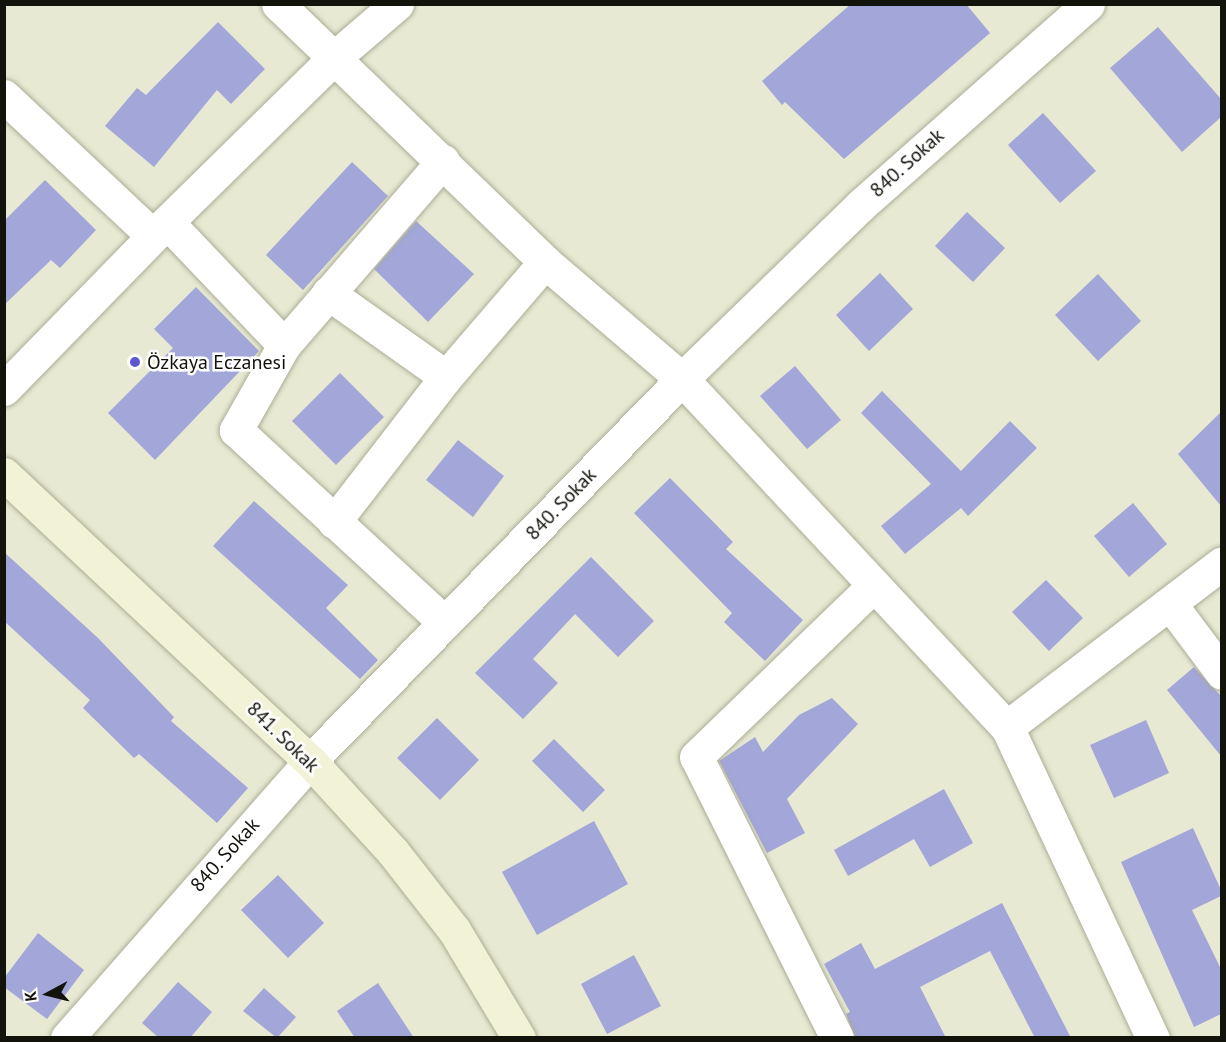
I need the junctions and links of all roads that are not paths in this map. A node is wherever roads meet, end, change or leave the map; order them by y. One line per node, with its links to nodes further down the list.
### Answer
1 (278, 4): 4 (street)
2 (397, 4): 4 (street)
3 (1089, 4): 12 (street, 840. Sokak)
4 (334, 58): 6 (street); 7 (street)
5 (4, 96): 7 (street)
6 (443, 161): 8 (street); 9 (street)
7 (160, 229): 10 (street); 13 (street)
8 (545, 262): 11 (street); 12 (street)
9 (328, 293): 10 (street); 11 (street)
10 (284, 345): 15 (street)
11 (446, 377): 15 (street)
12 (682, 379): 17 (street); 19 (street, 840. Sokak)
13 (4, 389)
14 (4, 474): 22 (street, 841. Sokak)
15 (334, 522): 19 (street)
16 (1221, 563): 18 (street)
17 (873, 586): 21 (street); 25 (street)
18 (1171, 605): 20 (street); 21 (street)
19 (445, 623): 22 (street, 840. Sokak)
20 (1221, 673)
21 (1007, 727): 26 (street)
22 (310, 761): 23 (street, 840. Sokak); 24 (street, 841. Sokak)
23 (67, 1038)
24 (519, 1038)
25 (837, 1038)
26 (1153, 1038)

